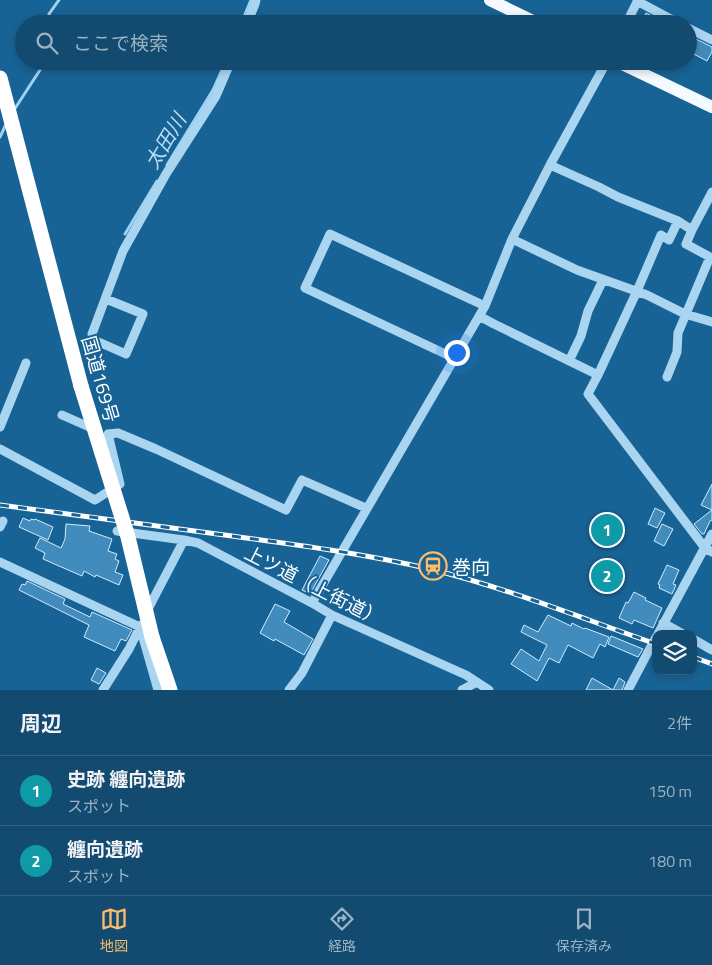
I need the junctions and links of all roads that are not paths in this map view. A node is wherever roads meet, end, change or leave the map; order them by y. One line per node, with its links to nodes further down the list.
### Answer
1 (256, 0): 4 (street)
2 (490, 0): 5 (main road)
3 (637, 1): 6 (street); 7 (street)
4 (251, 15)
5 (521, 15)
6 (630, 15)
7 (663, 15)
8 (697, 32): 9 (street)
9 (712, 40)
10 (227, 70): 22 (street)
11 (602, 70): 15 (street)
12 (635, 70): 14 (main road)
13 (0, 78): 54 (highway, 国道169号, bridge)
14 (712, 106)
15 (550, 165): 17 (street); 19 (street)
16 (712, 192): 18 (street)
17 (678, 222): 18 (street); 21 (street)
18 (692, 230): 24 (street)
19 (512, 239): 20 (street); 23 (street)
20 (603, 280): 21 (street); 28 (street)
21 (637, 292): 24 (street); 30 (street)
22 (106, 299): 22 (street)
23 (485, 306): 25 (street); 27 (street)
24 (685, 314): 26 (street); 31 (street)
25 (479, 316): 27 (street); 28 (street)
26 (712, 322)
27 (454, 358): 36 (street)
28 (569, 361): 30 (street)
29 (26, 363): 33 (street)
30 (598, 375): 40 (street)
31 (667, 377)
32 (62, 415): 34 (street)
33 (0, 426)
34 (108, 434): 35 (street); 36 (street)
35 (0, 449)
36 (366, 508): 42 (street)
37 (118, 531): 39 (street, 上ツ道（上街道）)
38 (712, 534): 40 (street)
39 (184, 540): 42 (street, 上ツ道（上街道）); 45 (street)
40 (708, 550): 44 (street)
41 (0, 562): 45 (street)
42 (312, 603): 43 (street, 上ツ道（上街道）)
43 (332, 615): 51 (street, 上ツ道（上街道）); 55 (street)
44 (663, 623): 46 (street); 47 (street)
45 (140, 627): 52 (street); 53 (street)
46 (660, 630)
47 (676, 630)
48 (697, 642): 50 (street)
49 (652, 645): 58 (street)
50 (712, 650)
51 (477, 682): 56 (street); 57 (street, 上ツ道（上街道）)
52 (102, 690)
53 (158, 690)
54 (170, 690)
55 (289, 690)
56 (462, 690)
57 (489, 690)
58 (628, 690)

